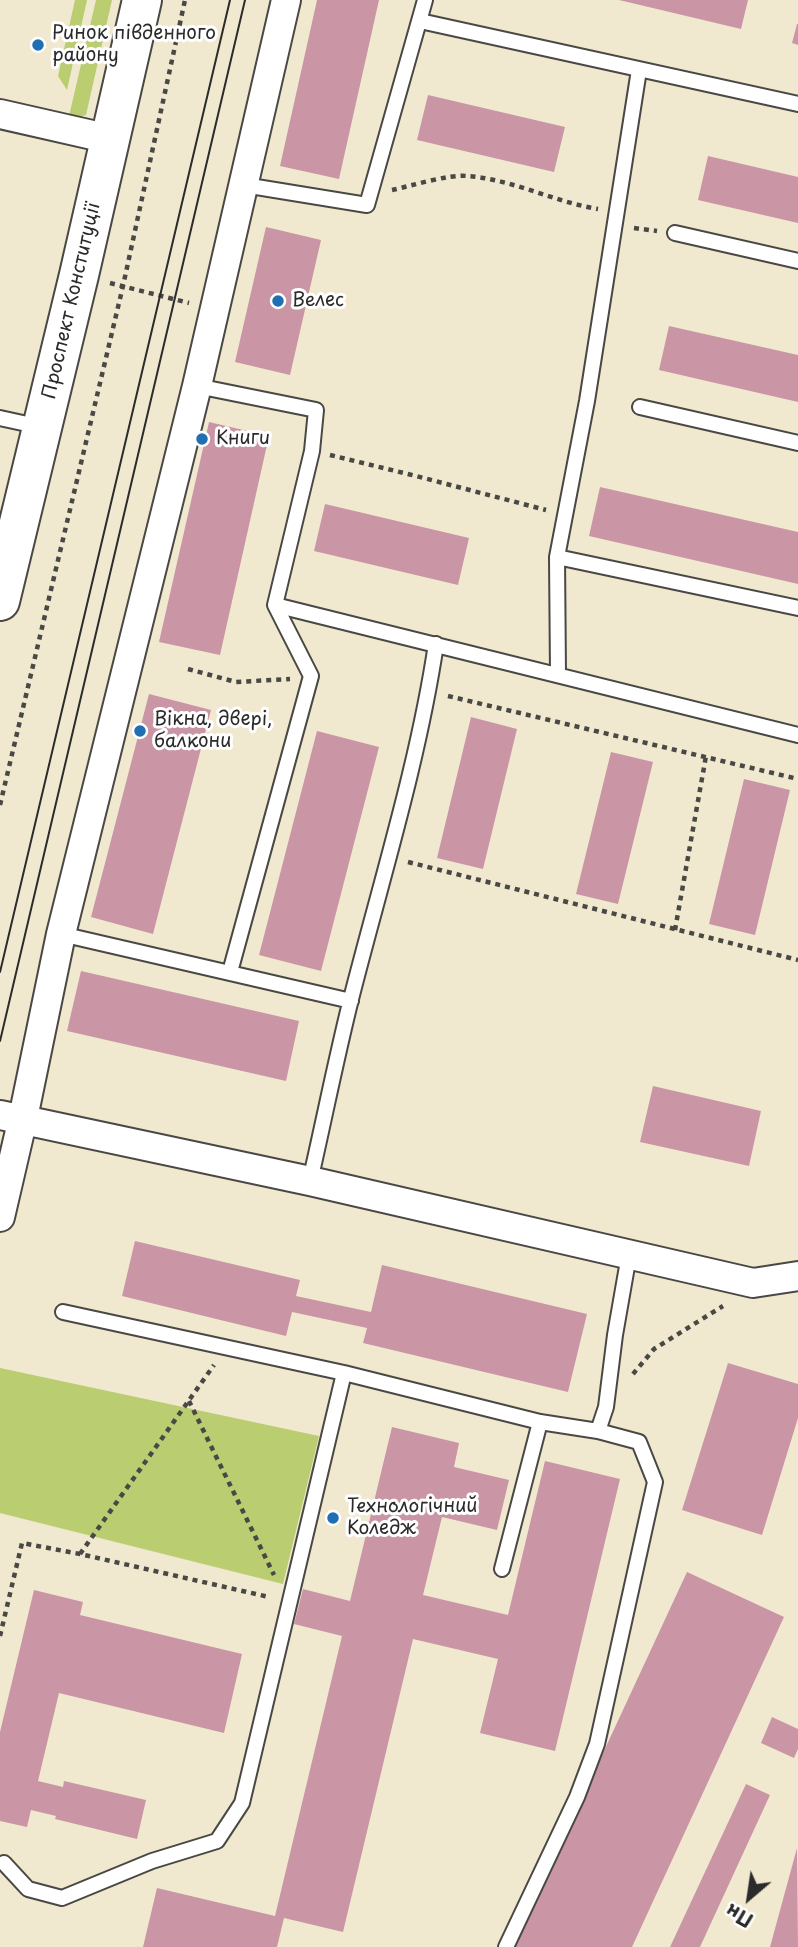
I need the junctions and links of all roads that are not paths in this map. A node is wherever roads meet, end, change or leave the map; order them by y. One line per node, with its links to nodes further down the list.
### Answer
1 (142, 0): 8 (street, Проспект Конституції)
2 (286, 0): 9 (street)
3 (425, 0): 4 (lane)
4 (420, 20): 5 (lane); 9 (lane)
5 (639, 70): 6 (lane); 17 (lane)
6 (798, 104)
7 (0, 114): 8 (street)
8 (110, 139): 15 (street, Проспект Конституції)
9 (244, 186): 12 (street)
10 (675, 233): 11 (lane)
11 (798, 261)
12 (197, 386): 19 (lane); 24 (street)
13 (640, 407): 16 (lane)
14 (0, 418): 15 (lane)
15 (42, 427): 18 (street, Проспект Конституції)
16 (798, 443)
17 (557, 557): 20 (lane); 22 (lane)
18 (0, 601)
19 (275, 605): 21 (lane); 25 (lane)
20 (798, 608)
21 (436, 644): 22 (lane); 26 (lane)
22 (558, 674): 23 (lane)
23 (798, 735)
24 (61, 934): 25 (lane); 27 (street)
25 (230, 972): 26 (lane)
26 (351, 1001): 28 (lane)
27 (12, 1116): 28 (street); 29 (street)
28 (310, 1181): 30 (street)
29 (0, 1217)
30 (629, 1255): 31 (street); 35 (lane)
31 (798, 1276)
32 (63, 1312): 33 (lane)
33 (344, 1373): 34 (lane); 37 (lane)
34 (540, 1422): 35 (lane); 36 (lane)
35 (598, 1432): 38 (lane)
36 (502, 1569)
37 (4, 1863)
38 (506, 1947)

